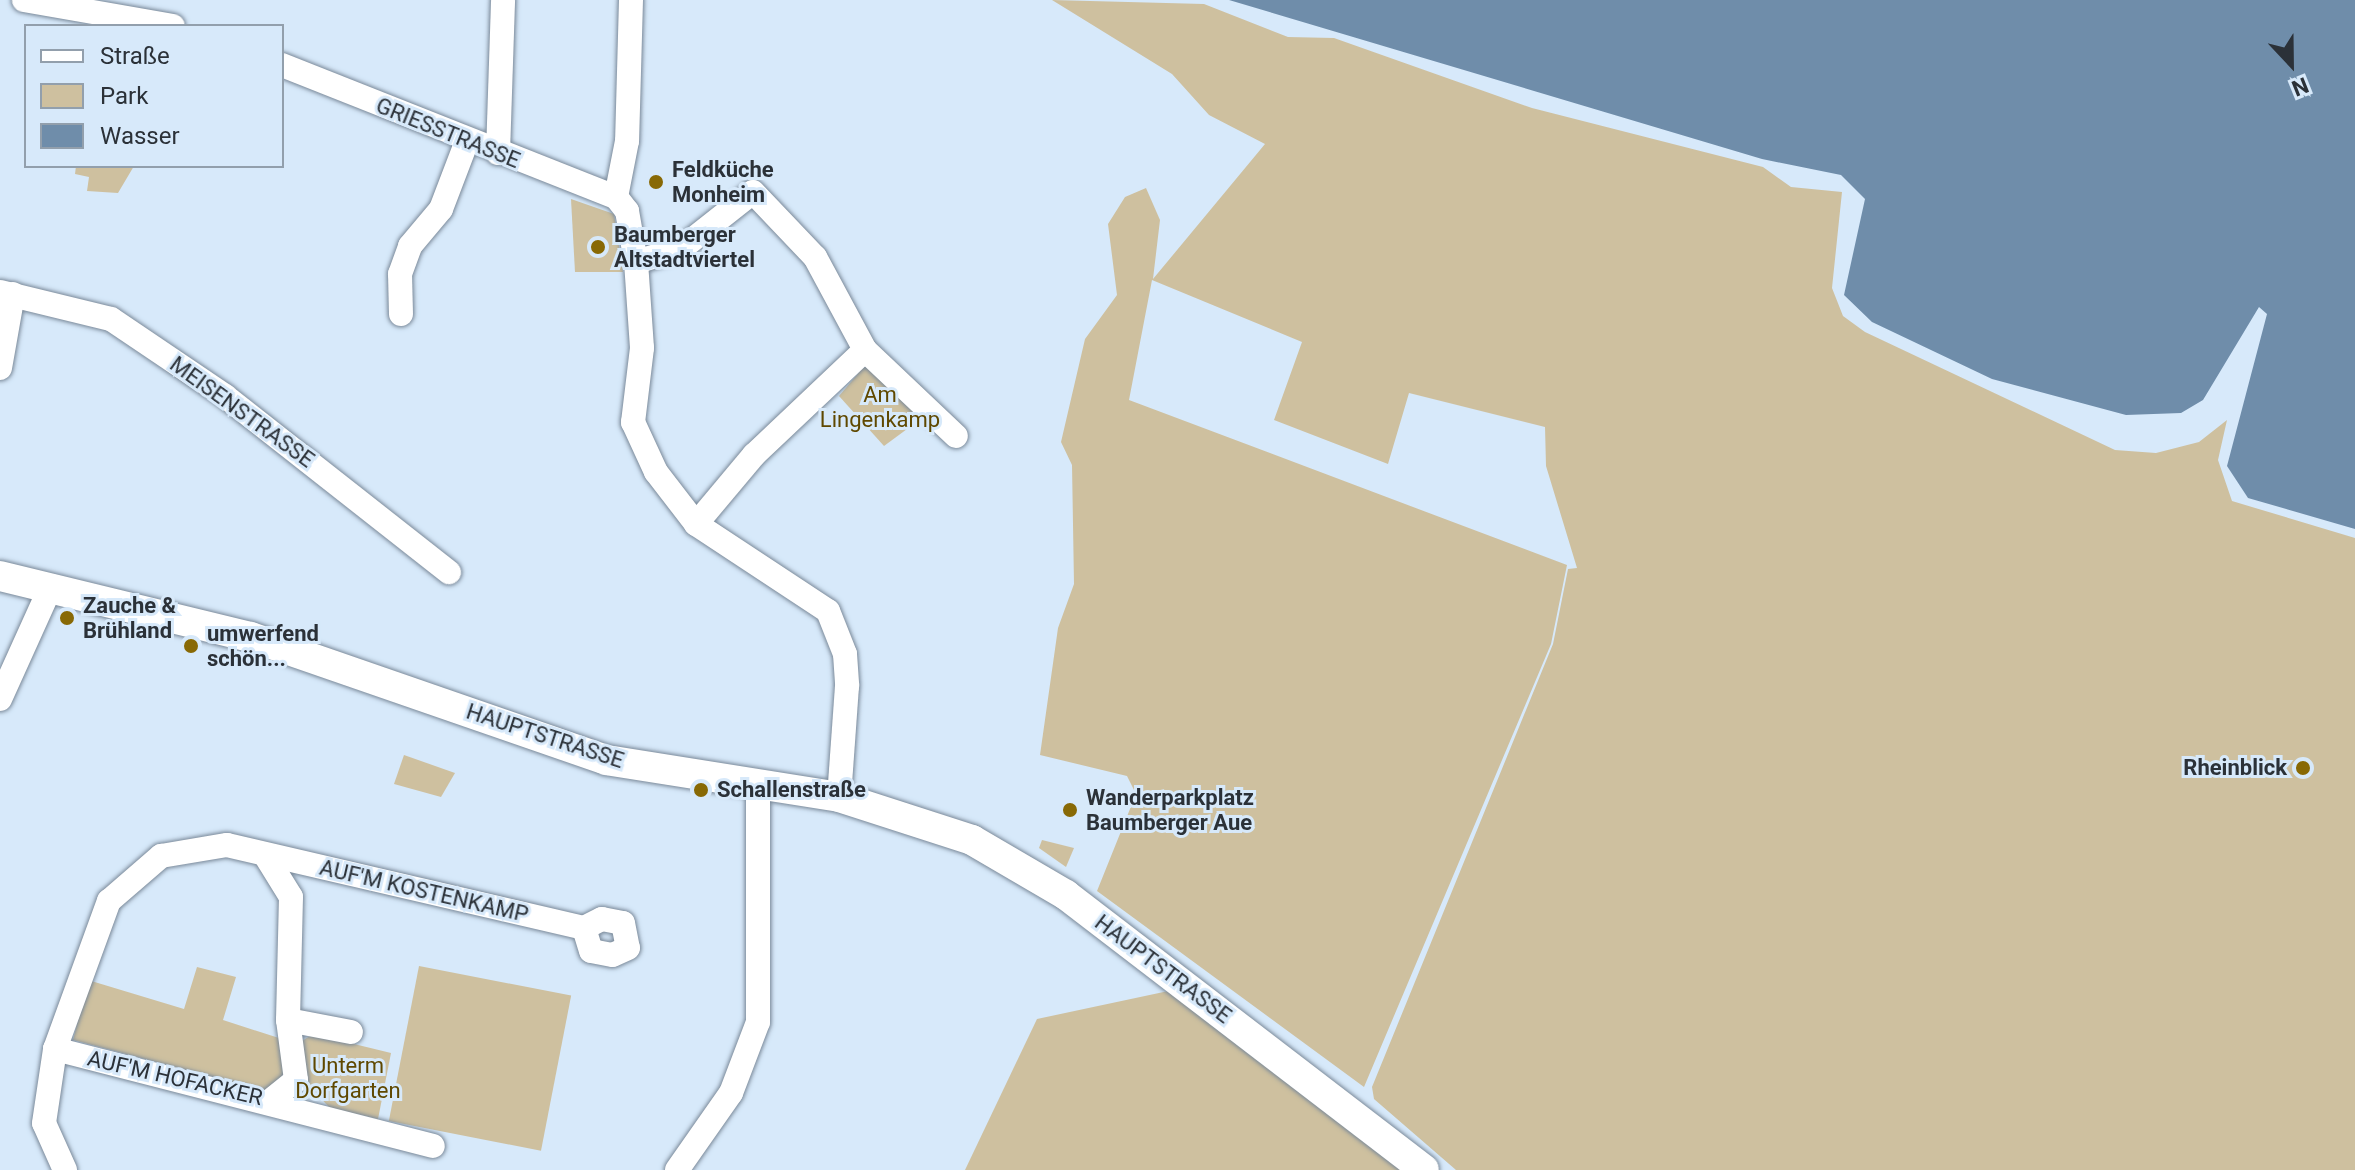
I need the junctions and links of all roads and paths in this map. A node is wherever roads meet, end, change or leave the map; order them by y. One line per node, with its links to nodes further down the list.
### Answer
1 (24, 0): 4 (street)
2 (503, 0): 7 (street)
3 (631, 0): 8 (street)
4 (162, 24)
5 (284, 66): 6 (street, GRIESSTRASSE)
6 (467, 141): 7 (street, GRIESSTRASSE); 11 (street)
7 (498, 153): 8 (street, GRIESSTRASSE)
8 (616, 197): 9 (street)
9 (636, 262): 13 (street); 16 (street)
10 (6, 293): 12 (street, MEISENSTRASSE); 17 (street, MEISENSTRASSE)
11 (401, 314)
12 (3, 334): 14 (street, MEISENSTRASSE)
13 (865, 350): 15 (street); 16 (street)
14 (0, 368)
15 (956, 436)
16 (696, 524): 22 (street)
17 (449, 572)
18 (0, 576): 19 (street, HAUPTSTRASSE)
19 (51, 586): 20 (street); 21 (street, HAUPTSTRASSE)
20 (0, 699)
21 (758, 784): 22 (street, HAUPTSTRASSE); 35 (street)
22 (839, 797): 36 (street, HAUPTSTRASSE)
23 (265, 855): 24 (street, AUF'M KOSTENKAMP); 25 (street); 29 (street)
24 (313, 866): 25 (street); 26 (street, AUF'M KOSTENKAMP)
25 (291, 897): 27 (street)
26 (584, 928)
27 (288, 1020): 28 (street); 30 (street)
28 (351, 1032)
29 (55, 1049): 31 (street, AUF'M HOFACKER); 34 (street)
30 (296, 1080): 31 (street); 32 (street)
31 (271, 1100): 32 (street, AUF'M HOFACKER)
32 (320, 1113): 33 (street, AUF'M HOFACKER)
33 (433, 1146)
34 (65, 1170)
35 (677, 1170)
36 (1424, 1170)

